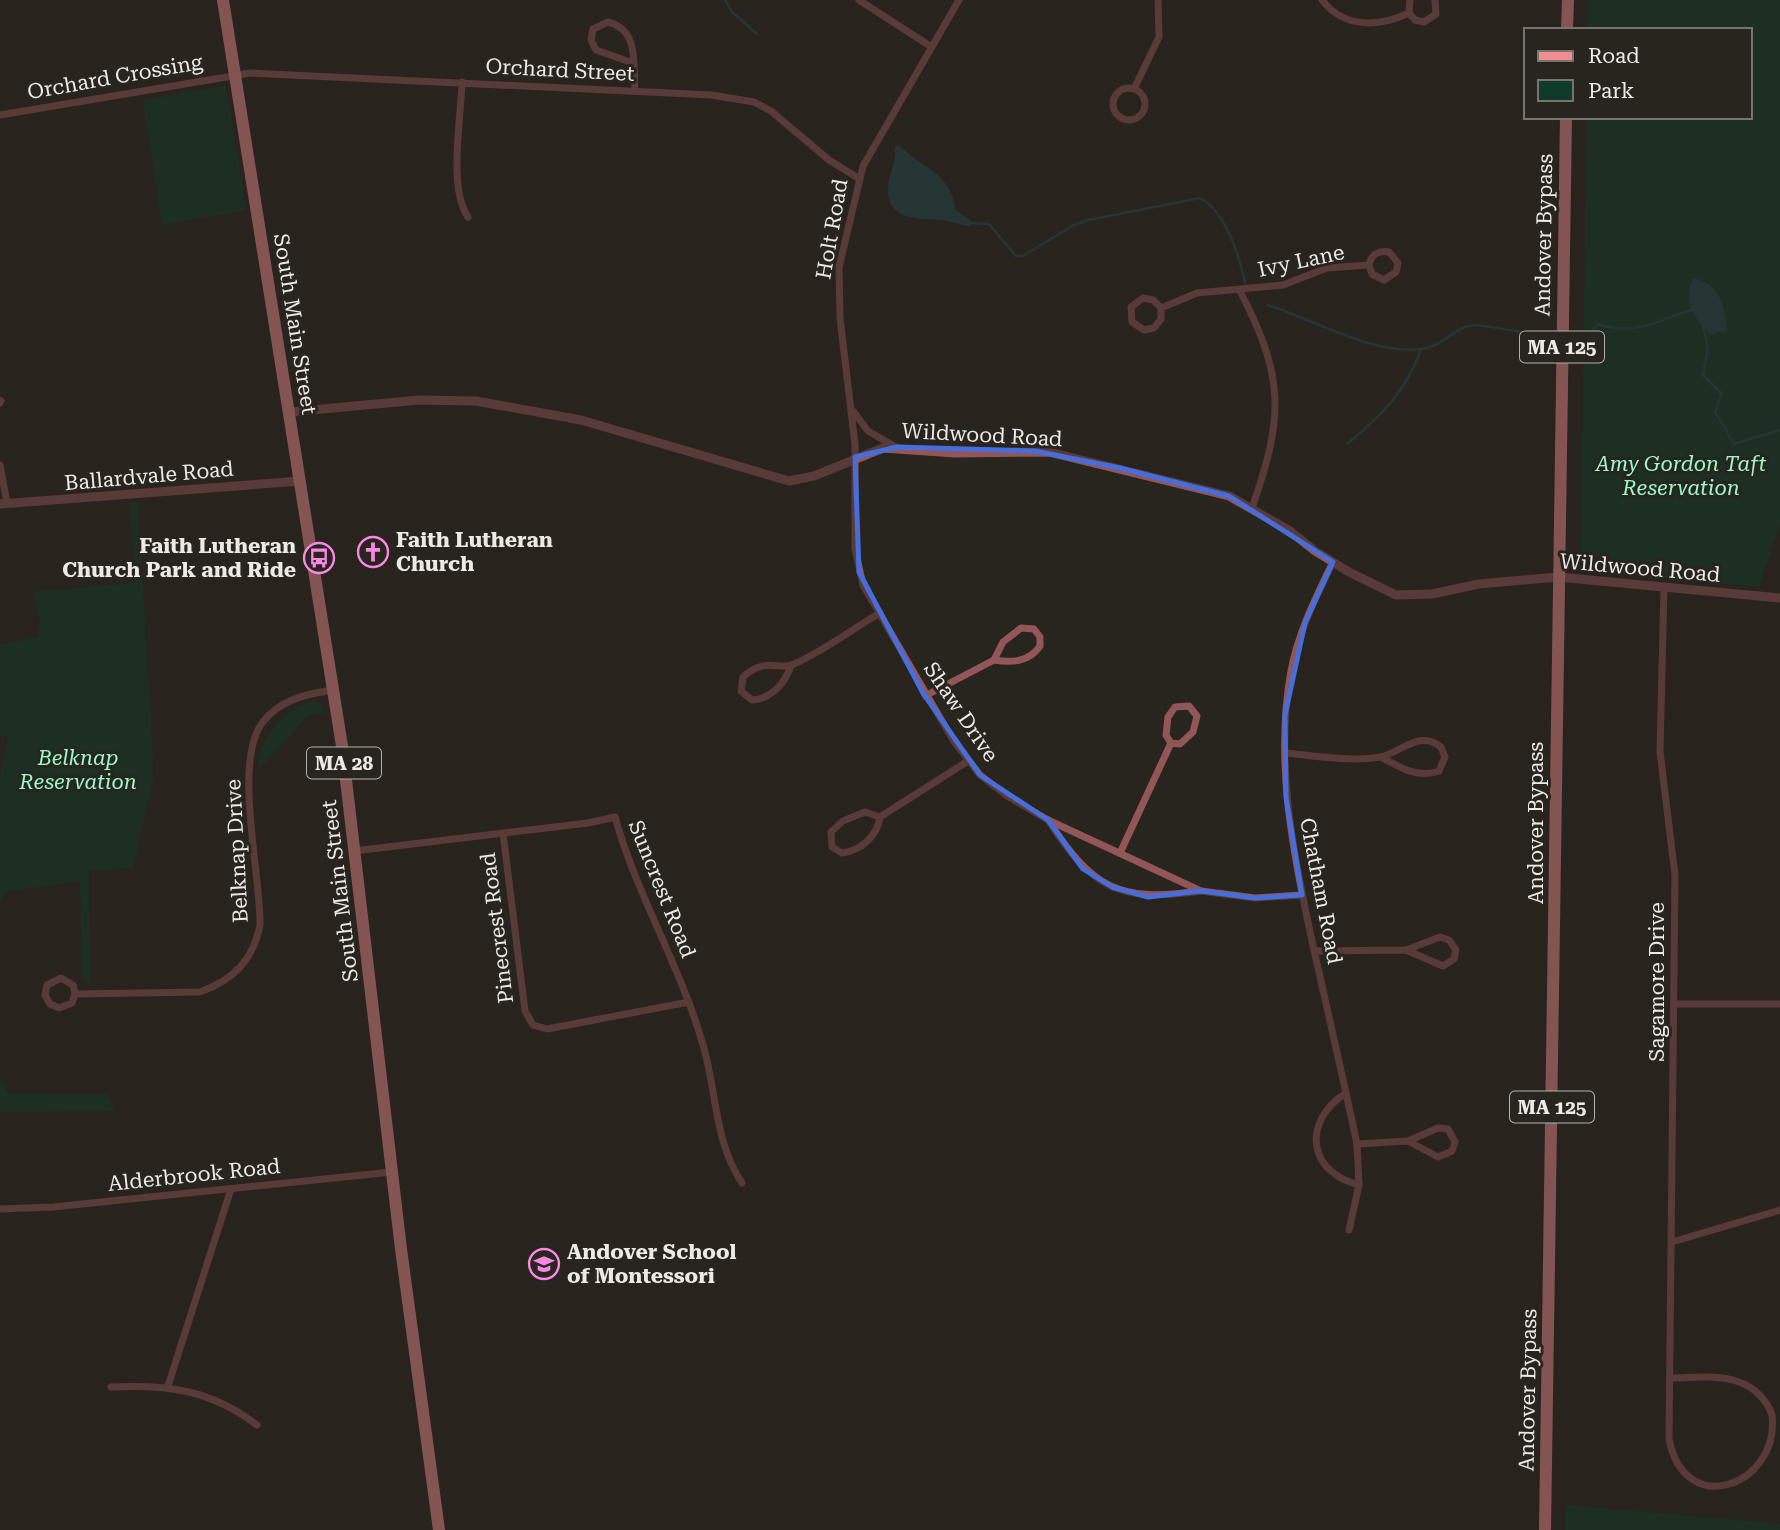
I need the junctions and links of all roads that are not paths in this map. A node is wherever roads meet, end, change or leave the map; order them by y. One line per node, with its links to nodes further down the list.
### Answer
1 (223, 0): 13 (main road, South Main Street / MA 28)
2 (859, 0): 11 (street)
3 (960, 0): 11 (street, Holt Road)
4 (1158, 0): 15 (street)
5 (1322, 0): 9 (street)
6 (1410, 0): 9 (street)
7 (1435, 0): 9 (street)
8 (1568, 0): 10 (main road)
9 (1409, 13)
10 (1567, 28)
11 (930, 46): 19 (street, Holt Road)
12 (633, 63): 12 (street); 16 (street)
13 (235, 74): 14 (street, Orchard Street); 17 (street, Orchard Crossing); 25 (main road, South Main Street / MA 28)
14 (462, 82): 16 (street, Orchard Street); 20 (street)
15 (1134, 89): 15 (street)
16 (635, 91): 19 (street, Orchard Street)
17 (0, 115)
18 (1566, 119): 33 (main road, Andover Bypass / MA 125)
19 (858, 178): 24 (street, Holt Road)
20 (468, 217)
21 (1369, 265): 21 (street, Ivy Lane); 22 (street, Ivy Lane)
22 (1240, 291): 23 (street, Ivy Lane); 31 (street, Ivy Lane)
23 (1161, 308): 23 (street, Ivy Lane)
24 (851, 406): 26 (street); 27 (street, Holt Road)
25 (290, 412): 27 (street, Wildwood Road); 29 (main road, South Main Street / MA 28)
26 (897, 447): 27 (street, Wildwood Road); 31 (street, Wildwood Road)
27 (855, 457): 36 (street, Shaw Drive)
28 (0, 465): 30 (street)
29 (301, 481): 30 (street, Ballardvale Road); 39 (main road, South Main Street / MA 28)
30 (4, 504)
31 (1252, 508): 32 (street, Wildwood Road)
32 (1333, 562): 33 (street, Wildwood Road); 42 (street, Chatham Road)
33 (1558, 577): 34 (street, Wildwood Road); 74 (main road, Andover Bypass / MA 125)
34 (1664, 587): 35 (street, Wildwood Road); 56 (street, Sagamore Drive)
35 (1780, 598)
36 (880, 613): 38 (street); 40 (street, Shaw Drive)
37 (994, 660): 37 (street); 40 (street)
38 (791, 666): 38 (street)
39 (334, 690): 48 (main road, South Main Street / MA 28); 54 (street, Belknap Drive)
40 (925, 696): 44 (street, Shaw Drive)
41 (1171, 743): 41 (street); 49 (street)
42 (1286, 753): 43 (street); 51 (street, Chatham Road)
43 (1381, 757): 43 (street)
44 (968, 761): 45 (street); 46 (street, Shaw Drive)
45 (880, 817): 45 (street)
46 (1048, 820): 49 (street, Shaw Drive); 50 (street)
47 (503, 833): 48 (street, Suncrest Road); 55 (street, Suncrest Road); 55 (street, Pinecrest Road)
48 (354, 851): 61 (main road, South Main Street / MA 28)
49 (1120, 853): 50 (street, Shaw Drive)
50 (1201, 891): 51 (street, Shaw Drive)
51 (1303, 895): 53 (street, Chatham Road)
52 (1406, 950): 52 (street); 53 (street)
53 (1315, 951): 58 (street, Chatham Road)
54 (75, 994): 54 (street, Belknap Drive)
55 (689, 1002): 62 (street, Suncrest Road)
56 (1675, 1004): 57 (street); 68 (street, Sagamore Drive)
57 (1780, 1004)
58 (1346, 1093): 60 (street, Chatham Road); 63 (street)
59 (1408, 1141): 59 (street); 60 (street)
60 (1357, 1144): 63 (street, Chatham Road)
61 (392, 1172): 64 (street, Alderbrook Road); 73 (main road, South Main Street / MA 28)
62 (742, 1183)
63 (1359, 1185): 67 (street, Chatham Road)
64 (231, 1189): 65 (street, Alderbrook Road); 70 (street)
65 (0, 1209)
66 (1780, 1210): 68 (street)
67 (1349, 1230)
68 (1672, 1242): 69 (street, Sagamore Drive)
69 (1670, 1378): 69 (street, Sagamore Drive)
70 (168, 1386): 71 (street); 72 (street)
71 (111, 1387)
72 (257, 1425)
73 (439, 1530)
74 (1545, 1530)

